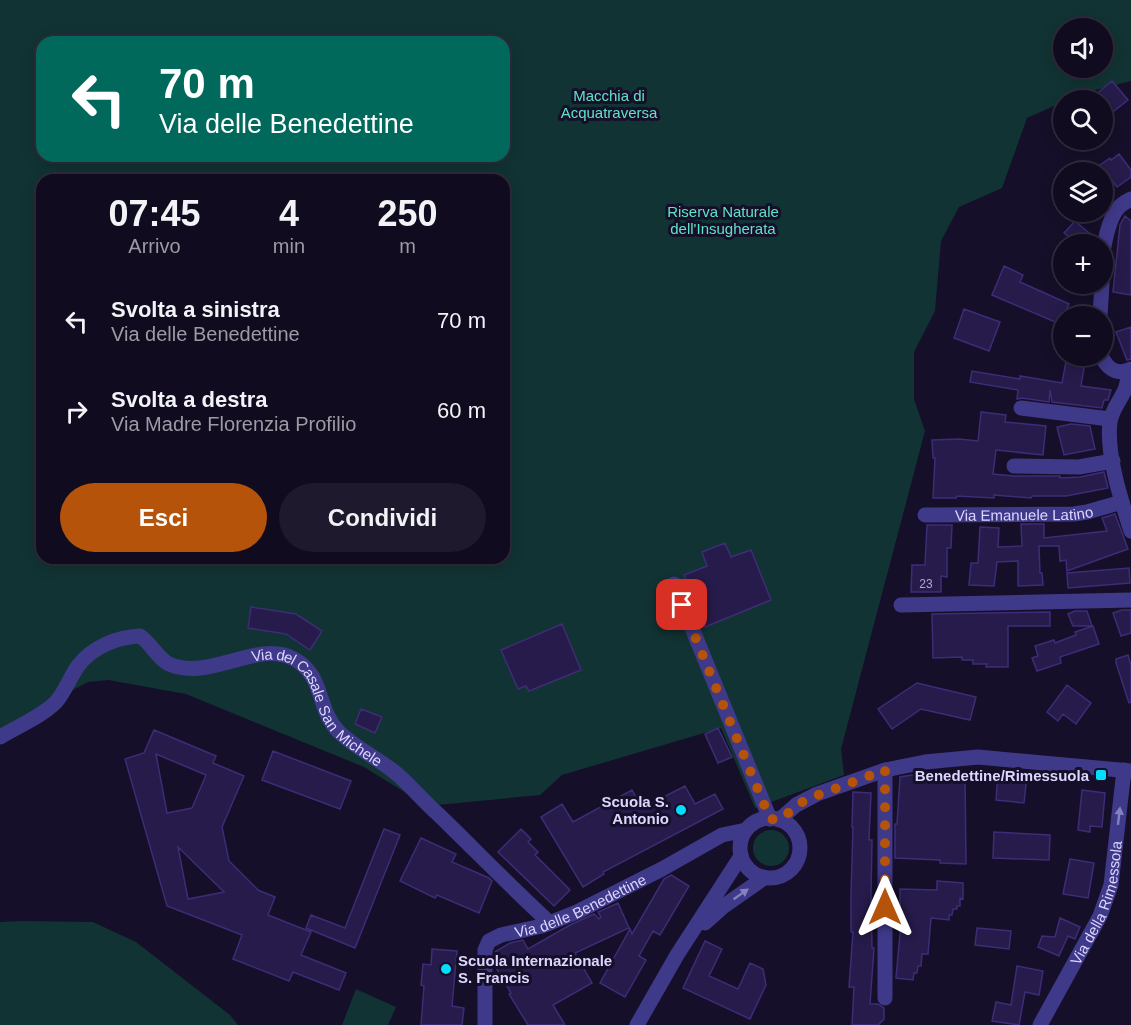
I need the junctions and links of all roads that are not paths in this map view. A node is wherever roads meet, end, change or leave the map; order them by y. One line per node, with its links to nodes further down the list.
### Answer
1 (1131, 199): 2 (street)
2 (1108, 234)
3 (1109, 366): 4 (street)
4 (1129, 370): 6 (street)
5 (1021, 408): 6 (street)
6 (1110, 419): 7 (street)
7 (1113, 461): 8 (street); 9 (street)
8 (1014, 466)
9 (1122, 502): 10 (street, Via Emanuele Latino); 11 (street)
10 (925, 515)
11 (1131, 531)
12 (674, 584): 18 (street)
13 (1131, 600): 14 (street)
14 (901, 605)
15 (0, 737): 22 (street, Via del Casale San Michele)
16 (885, 770): 17 (street); 18 (street); 24 (street)
17 (1128, 770): 27 (street, Via della Rimessola, one-way to 17)
18 (775, 819): 19 (street); 21 (street)
19 (746, 830): 20 (street); 22 (street, Via delle Benedettine)
20 (741, 856): 21 (street); 23 (street)
21 (764, 878): 23 (street, one-way to 21)
22 (550, 923): 25 (street, Via delle Benedettine)
23 (687, 940): 26 (street)
24 (885, 998)
25 (485, 1025)
26 (637, 1025)
27 (1040, 1025)

